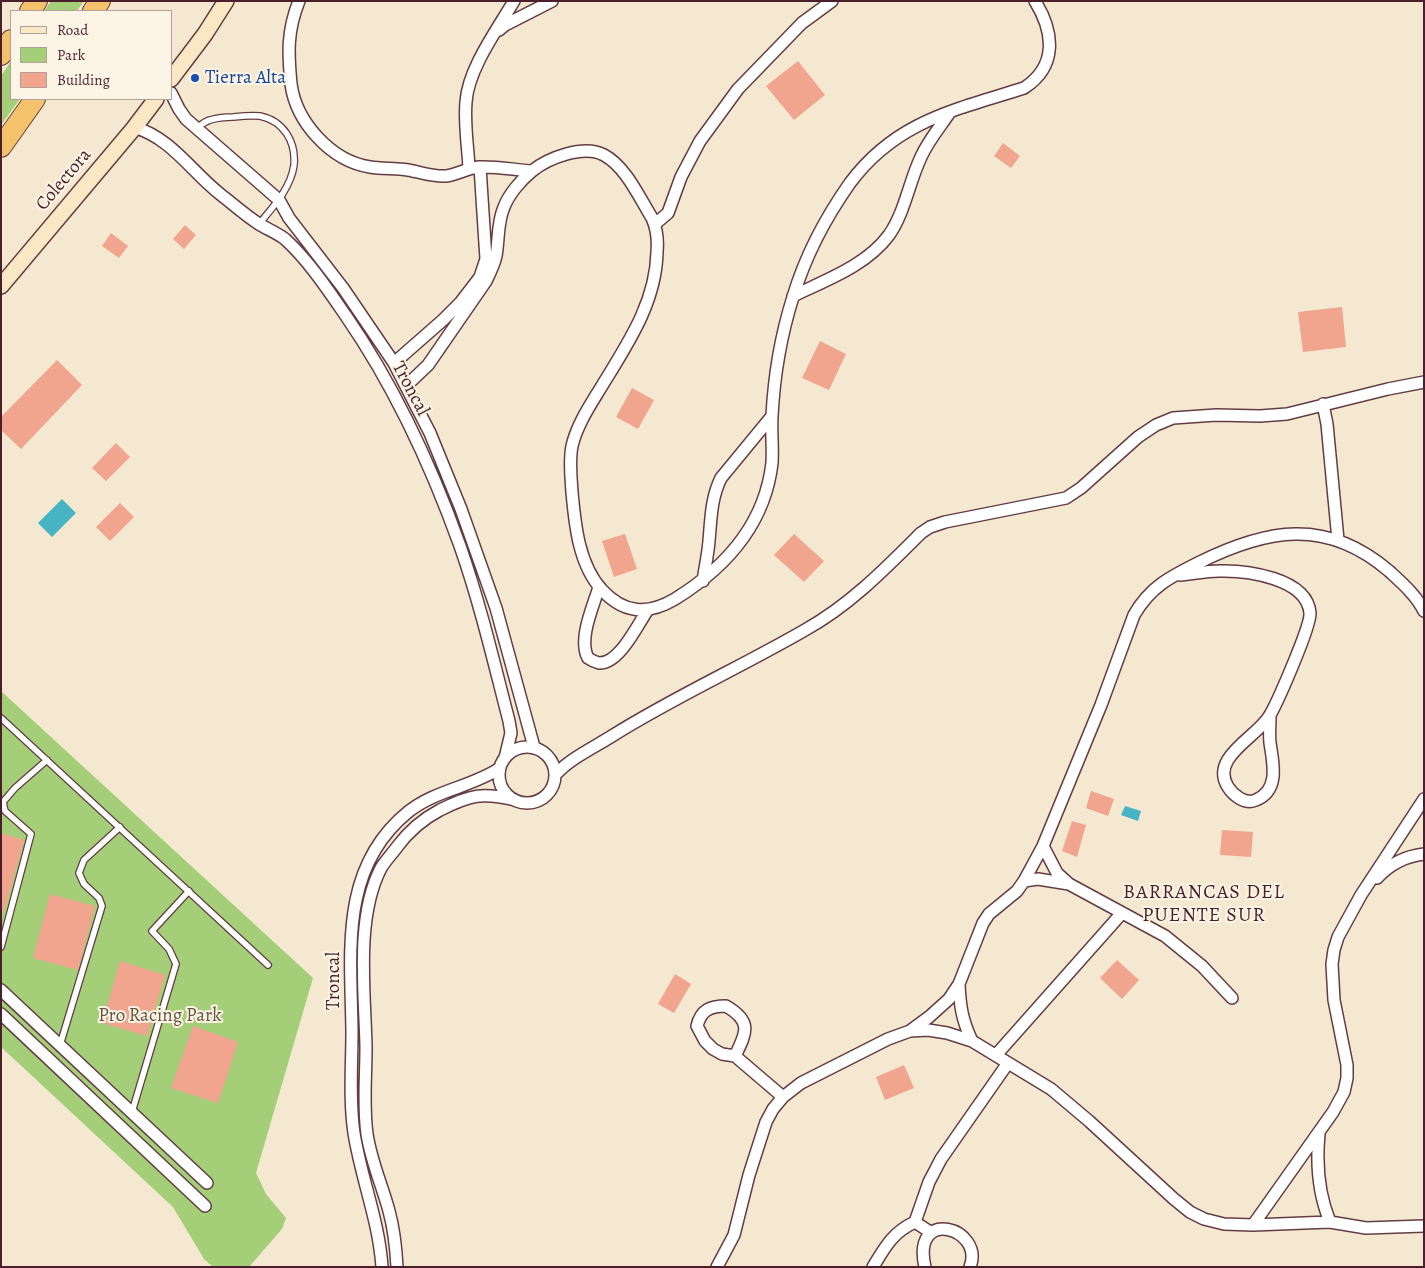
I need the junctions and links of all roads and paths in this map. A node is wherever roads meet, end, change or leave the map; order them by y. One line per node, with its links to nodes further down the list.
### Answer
1 (226, 1): 10 (main road)
2 (299, 1): 18 (street)
3 (514, 1): 7 (street)
4 (552, 1): 7 (street)
5 (832, 1): 22 (street)
6 (1035, 1): 14 (street)
7 (496, 32): 18 (street)
8 (10, 41): 9 (highway)
9 (1, 54)
10 (172, 78)
11 (172, 95): 15 (street, Troncal)
12 (34, 100): 17 (highway)
13 (155, 100): 16 (main road, Colectora)
14 (950, 112): 24 (street); 24 (street)
15 (197, 127): 20 (street, Troncal); 20 (lane)
16 (134, 128): 21 (street, Troncal); 23 (main road, Colectora)
17 (1, 147)
18 (474, 168): 19 (street); 25 (street)
19 (532, 171): 22 (street); 27 (street)
20 (279, 200): 21 (lane); 25 (street, Troncal)
21 (259, 224): 42 (street, Troncal)
22 (655, 224): 33 (street)
23 (1, 286)
24 (793, 296): 29 (street)
25 (394, 363): 27 (street, Troncal)
26 (1424, 382): 28 (street)
27 (406, 385): 38 (street, Troncal)
28 (1323, 404): 30 (street); 39 (street)
29 (772, 416): 32 (street); 32 (street)
30 (1338, 540): 31 (street); 35 (street)
31 (1171, 576): 36 (street); 47 (street)
32 (703, 581): 34 (street)
33 (599, 587): 34 (street); 34 (street)
34 (647, 610)
35 (1424, 611)
36 (1270, 716): 36 (street)
37 (1, 718): 41 (lane)
38 (534, 747): 40 (street); 42 (street, Troncal)
39 (586, 752): 40 (street); 43 (street)
40 (548, 756): 43 (street)
41 (47, 760): 46 (lane); 54 (lane)
42 (502, 763): 45 (street, Troncal); 76 (street, Troncal)
43 (556, 774): 45 (street, Troncal)
44 (1424, 799): 52 (street)
45 (515, 800): 77 (street, Troncal)
46 (120, 827): 51 (lane); 62 (lane)
47 (1043, 846): 49 (street); 50 (street)
48 (1424, 854): 52 (street)
49 (1024, 881): 50 (street); 56 (street)
50 (1069, 884): 53 (street)
51 (189, 891): 55 (lane); 67 (lane)
52 (1361, 895): 68 (street)
53 (1122, 913): 58 (street); 63 (street)
54 (1, 947)
55 (268, 965)
56 (959, 984): 60 (street); 61 (street)
57 (1, 990): 62 (street)
58 (1232, 998)
59 (1, 1014): 70 (street)
60 (910, 1031): 61 (street); 66 (street)
61 (972, 1041): 63 (street)
62 (60, 1045): 67 (street)
63 (996, 1055): 65 (street)
64 (735, 1056): 64 (street); 66 (street)
65 (1008, 1063): 71 (street); 73 (street)
66 (783, 1097): 78 (street)
67 (136, 1116): 69 (street)
68 (1318, 1134): 72 (street); 73 (street)
69 (207, 1183)
70 (205, 1206)
71 (915, 1222): 75 (street); 79 (street)
72 (1330, 1222): 73 (street); 74 (street)
73 (1253, 1225)
74 (1424, 1226)
75 (930, 1232): 80 (street); 81 (street)
76 (382, 1267)
77 (397, 1267)
78 (718, 1267)
79 (873, 1267)
80 (925, 1267)
81 (970, 1267)

